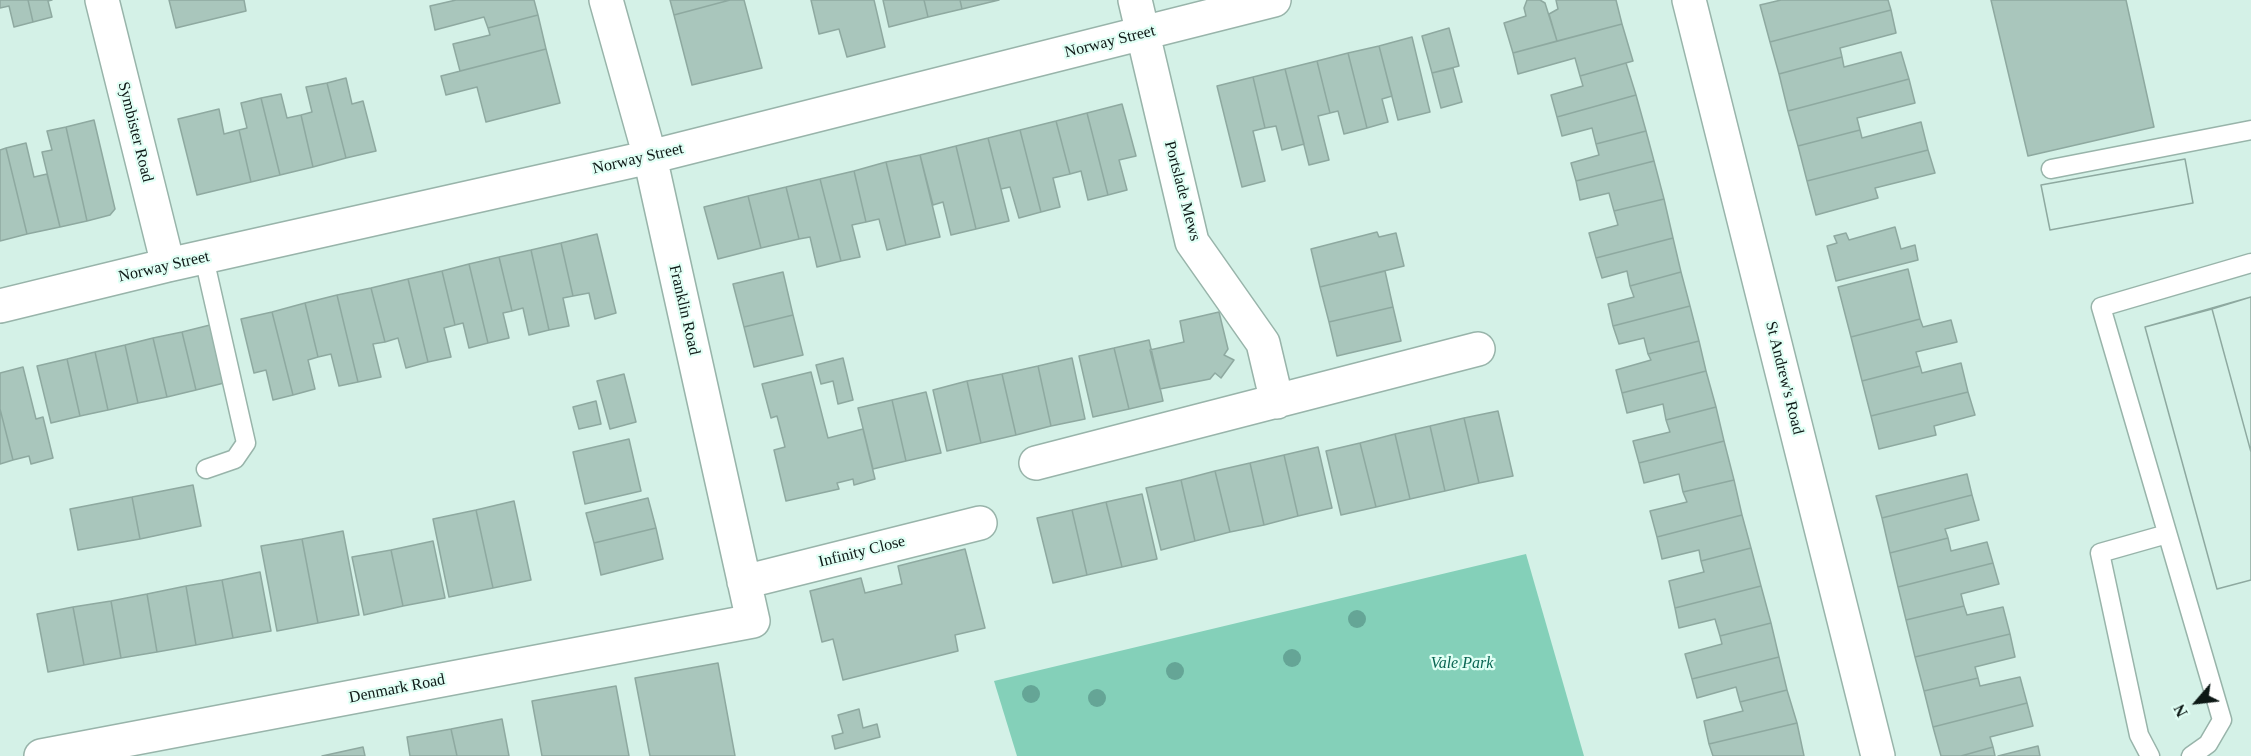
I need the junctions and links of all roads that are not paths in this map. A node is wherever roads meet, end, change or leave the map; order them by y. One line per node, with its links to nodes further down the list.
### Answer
1 (102, 0): 12 (street, Symbister Road)
2 (606, 0): 8 (street, Franklin Road)
3 (1135, 0): 6 (street, Portslade Mews)
4 (1274, 0): 6 (street, Norway Street)
5 (1689, 0): 23 (street, St Andrew's Road)
6 (1143, 33): 8 (street, Norway Street); 15 (street, Portslade Mews)
7 (2251, 130): 9 (lane)
8 (650, 157): 10 (street, Norway Street); 20 (street, Franklin Road)
9 (2051, 169)
10 (204, 258): 12 (street, Norway Street); 17 (lane)
11 (2251, 263): 19 (lane)
12 (168, 265): 13 (street, Norway Street)
13 (0, 306)
14 (1478, 349): 15 (street)
15 (1276, 402): 16 (street)
16 (1036, 463)
17 (206, 469)
18 (980, 523): 20 (street, Infinity Close)
19 (2168, 534): 24 (lane); 25 (lane)
20 (744, 582): 21 (street, Franklin Road)
21 (753, 621): 22 (street, Denmark Road)
22 (41, 756)
23 (1878, 756)
24 (2150, 756)
25 (2191, 756)

